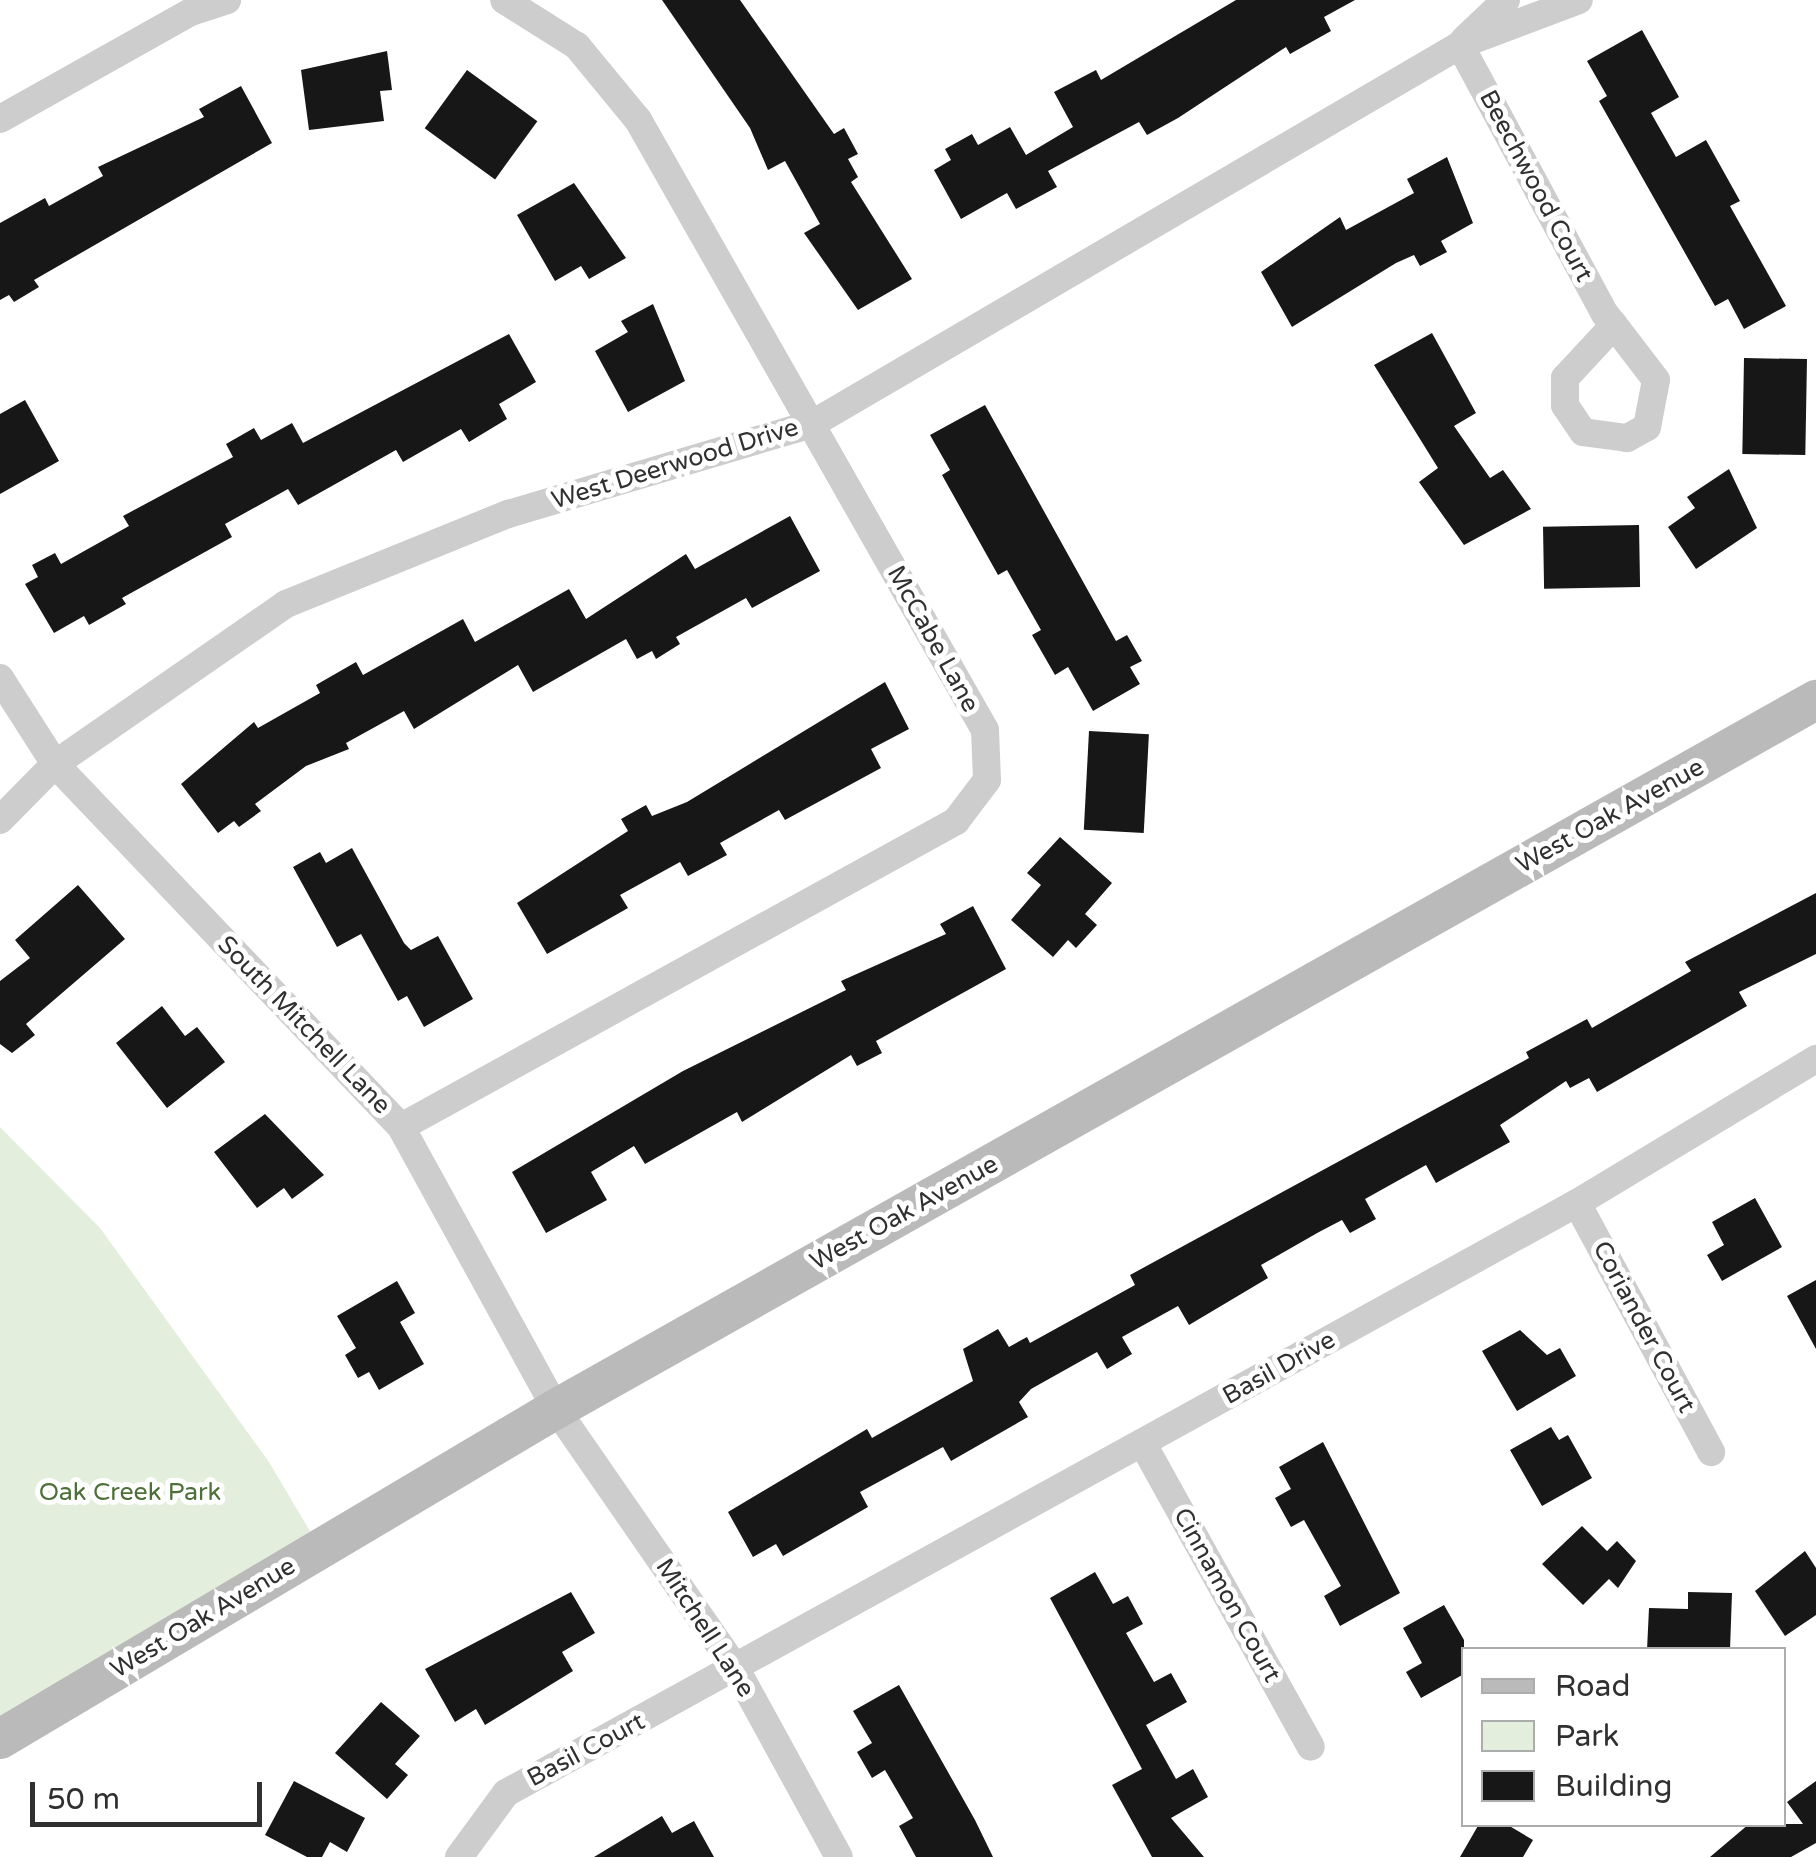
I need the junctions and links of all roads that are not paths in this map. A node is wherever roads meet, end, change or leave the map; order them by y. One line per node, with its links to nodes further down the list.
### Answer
1 (227, 0): 6 (street)
2 (504, 0): 8 (street, McCabe Lane)
3 (1506, 0): 5 (street, West Deerwood Drive)
4 (1579, 0): 5 (street, West Deerwood Drive)
5 (1460, 45): 7 (street, Beechwood Court); 8 (street, West Deerwood Drive)
6 (0, 119)
7 (1614, 326)
8 (812, 424): 11 (street, West Deerwood Drive); 14 (street, McCabe Lane)
9 (0, 678): 11 (street, South Mitchell Lane)
10 (1816, 700): 16 (street, West Oak Avenue)
11 (55, 764): 12 (street, West Deerwood Drive); 14 (street, South Mitchell Lane)
12 (0, 820)
13 (1816, 1059): 15 (street, Basil Drive)
14 (401, 1127): 16 (street, South Mitchell Lane)
15 (1576, 1202): 17 (street, Basil Drive); 18 (street, Coriander Court)
16 (556, 1410): 19 (street, Mitchell Lane); 20 (street, West Oak Avenue)
17 (1142, 1444): 19 (street, Basil Drive); 21 (street, Cinnamon Court)
18 (1711, 1452)
19 (736, 1669): 22 (street, Basil Court); 23 (street, Mitchell Lane)
20 (0, 1739)
21 (1311, 1747)
22 (459, 1857)
23 (839, 1857)

